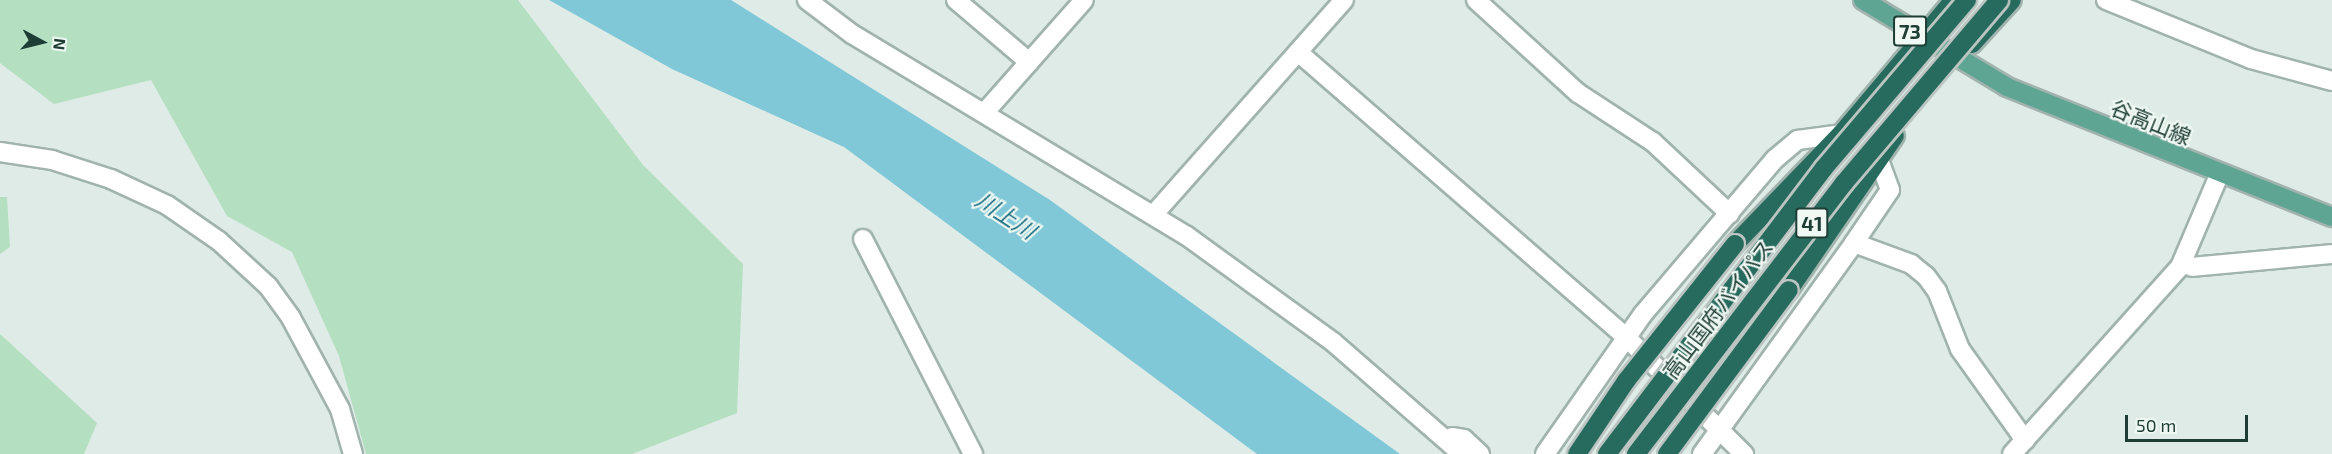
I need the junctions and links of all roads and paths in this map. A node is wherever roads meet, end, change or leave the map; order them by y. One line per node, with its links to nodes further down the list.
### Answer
1 (807, 0): 17 (street)
2 (956, 0): 15 (street)
3 (1084, 0): 15 (street)
4 (1344, 0): 13 (street)
5 (1476, 0): 23 (street)
6 (1863, 0): 12 (main road, 73)
7 (1954, 0): 12 (highway, 41)
8 (1967, 0): 39 (highway, 高山国府バイパス / 41, bridge)
9 (1999, 0): 40 (highway, 高山国府バイパス / 41, bridge)
10 (2012, 0): 14 (highway, 41)
11 (2106, 0): 16 (street)
12 (1923, 38): 14 (main road, 73); 18 (highway, 41)
13 (1298, 51): 22 (street); 29 (street)
14 (1958, 60): 20 (highway, 41); 21 (main road, 谷高山線)
15 (1029, 62): 17 (street)
16 (2332, 81)
17 (985, 112): 22 (street)
18 (1841, 134): 23 (street); 38 (highway, 41, bridge)
19 (0, 152): 33 (street)
20 (1878, 157): 26 (street); 41 (highway, 41, bridge)
21 (2219, 175): 24 (main road, 谷高山線); 32 (street)
22 (1154, 214): 31 (street)
23 (1730, 214): 29 (street)
24 (2332, 217)
25 (863, 239): 34 (street)
26 (1854, 243): 30 (street); 32 (street)
27 (2327, 257): 28 (street)
28 (2192, 267)
29 (1625, 336): 30 (street); 37 (street)
30 (1722, 428): 42 (street); 43 (street)
31 (1446, 439): 35 (street); 36 (street)
32 (2025, 440): 44 (street)
33 (353, 454)
34 (973, 454)
35 (1462, 454)
36 (1480, 454)
37 (1545, 454)
38 (1578, 454)
39 (1606, 454)
40 (1636, 454)
41 (1667, 454)
42 (1702, 454)
43 (1744, 454)
44 (2012, 454)

